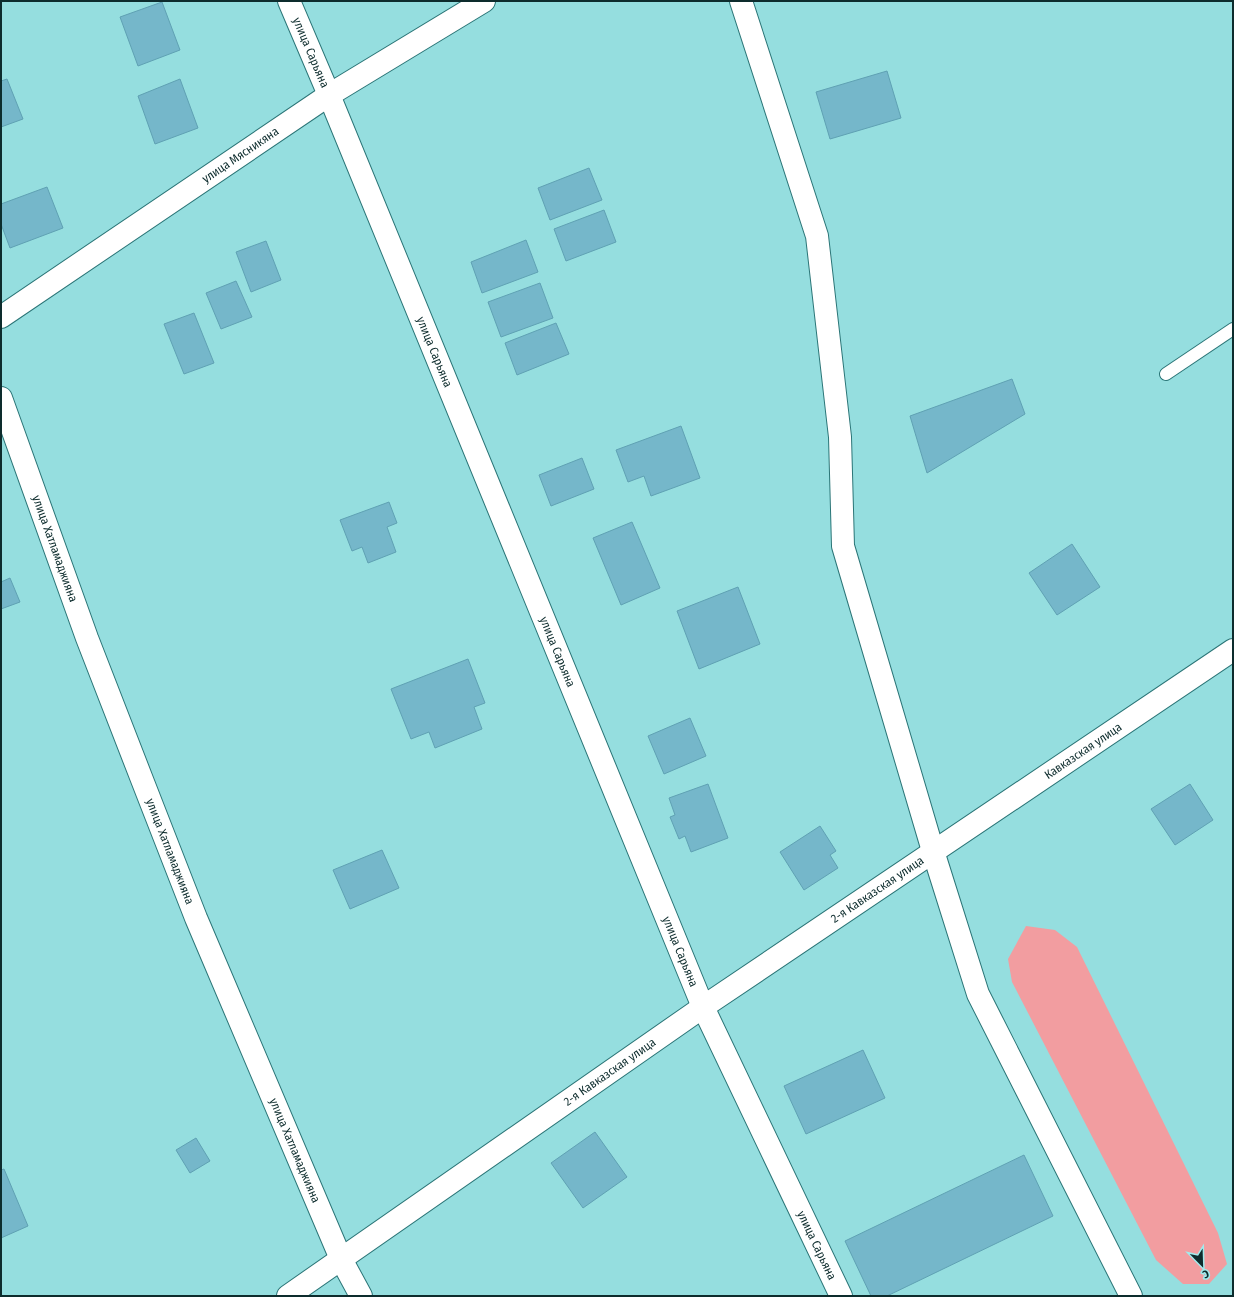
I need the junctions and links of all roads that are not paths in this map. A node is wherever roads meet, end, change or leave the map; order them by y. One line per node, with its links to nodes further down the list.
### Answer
1 (289, 1): 4 (street, улица Сарьяна)
2 (484, 1): 4 (street, улица Мясникяна)
3 (741, 1): 10 (street)
4 (329, 95): 5 (street, улица Мясникяна); 11 (street, улица Сарьяна)
5 (1, 317)
6 (1233, 329): 7 (lane)
7 (1166, 374)
8 (1, 398): 12 (street, улица Хатламаджияна)
9 (1233, 650): 10 (street, Кавказская улица)
10 (933, 851): 11 (street, 2-я Кавказская улица); 16 (street)
11 (703, 1007): 12 (street, 2-я Кавказская улица); 15 (street, улица Сарьяна)
12 (341, 1259): 13 (street, 2-я Кавказская улица); 14 (street, улица Хатламаджияна)
13 (288, 1296)
14 (361, 1296)
15 (841, 1296)
16 (1131, 1296)

